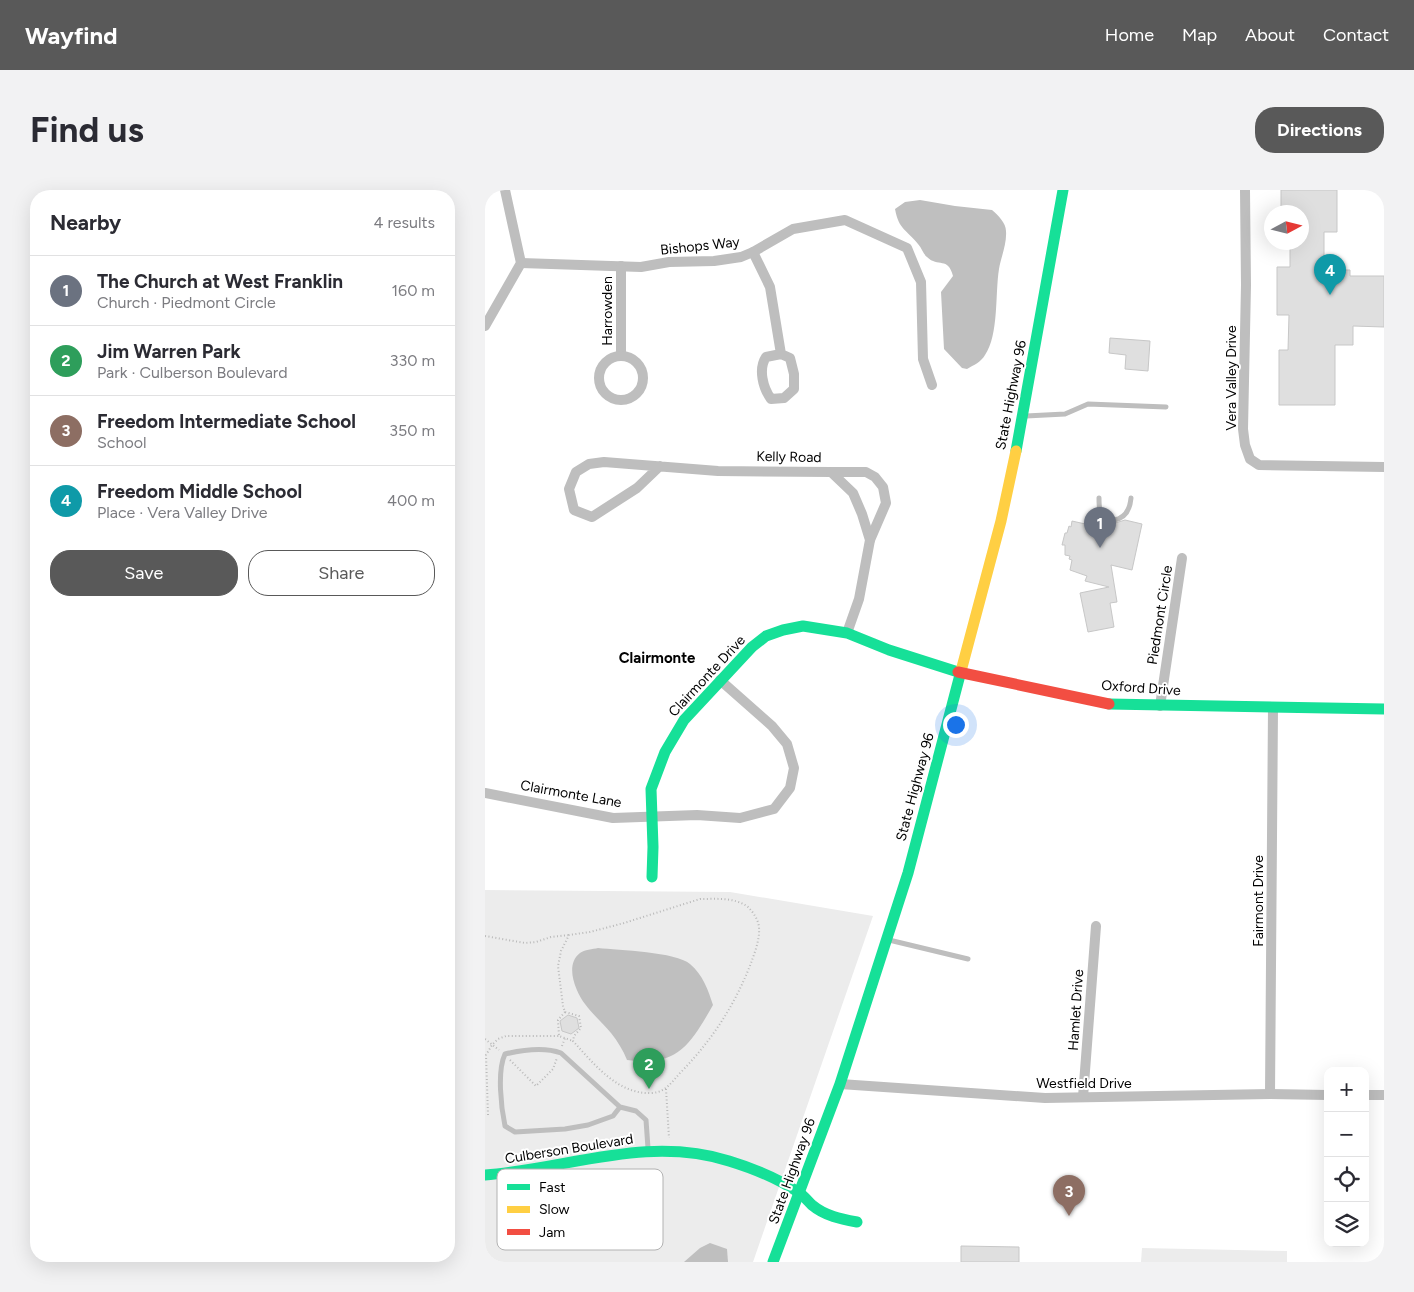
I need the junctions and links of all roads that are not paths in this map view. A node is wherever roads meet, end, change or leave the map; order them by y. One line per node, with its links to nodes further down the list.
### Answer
1 (505, 190): 5 (street)
2 (1063, 190): 12 (street, State Highway 96)
3 (1245, 190): 14 (street, Vera Valley Drive)
4 (753, 252): 6 (street, Bishops Way); 8 (street); 10 (street, Bishops Way)
5 (521, 263): 6 (street, Bishops Way); 7 (street)
6 (621, 266): 9 (street, Harrowden)
7 (485, 326)
8 (781, 354): 8 (street)
9 (621, 356): 9 (street, Harrowden)
10 (932, 385)
11 (1166, 407): 12 (lane)
12 (1023, 416): 23 (street, State Highway 96)
13 (660, 466): 13 (street, Kelly Road); 15 (street, Kelly Road)
14 (1384, 467)
15 (831, 472): 20 (street, Kelly Road); 20 (street)
16 (1099, 498): 18 (lane)
17 (1131, 498): 19 (lane)
18 (1105, 518)
19 (1114, 520)
20 (870, 540): 22 (street, Kelly Road)
21 (1182, 558): 25 (street, Piedmont Circle)
22 (847, 633): 23 (street, Oxford Drive); 24 (street, Clairmonte Drive)
23 (961, 673): 25 (street, Oxford Drive); 32 (street, State Highway 96)
24 (720, 680): 29 (street, Clairmonte Drive); 29 (street, Clairmonte Lane)
25 (1160, 706): 26 (street, Oxford Drive)
26 (1273, 708): 27 (street, Oxford Drive); 35 (street, Fairmont Drive)
27 (1384, 709)
28 (485, 793): 29 (street, Clairmonte Lane)
29 (652, 817): 30 (street, Clairmonte Drive)
30 (652, 877)
31 (1096, 926): 39 (street, Hamlet Drive)
32 (887, 940): 33 (lane); 34 (street, State Highway 96)
33 (968, 959)
34 (840, 1084): 39 (street, Westfield Drive); 43 (street, State Highway 96)
35 (1270, 1094): 36 (street, Westfield Drive); 39 (street, Westfield Drive)
36 (1324, 1095)
37 (1369, 1095): 38 (street)
38 (1384, 1095)
39 (1083, 1097)
40 (620, 1108): 40 (lane); 41 (lane)
41 (649, 1151): 42 (street, Culberson Boulevard); 43 (street, Culberson Boulevard)
42 (542, 1169)
43 (800, 1193): 44 (street, Culberson Boulevard); 45 (street, State Highway 96)
44 (857, 1222)
45 (773, 1262)

